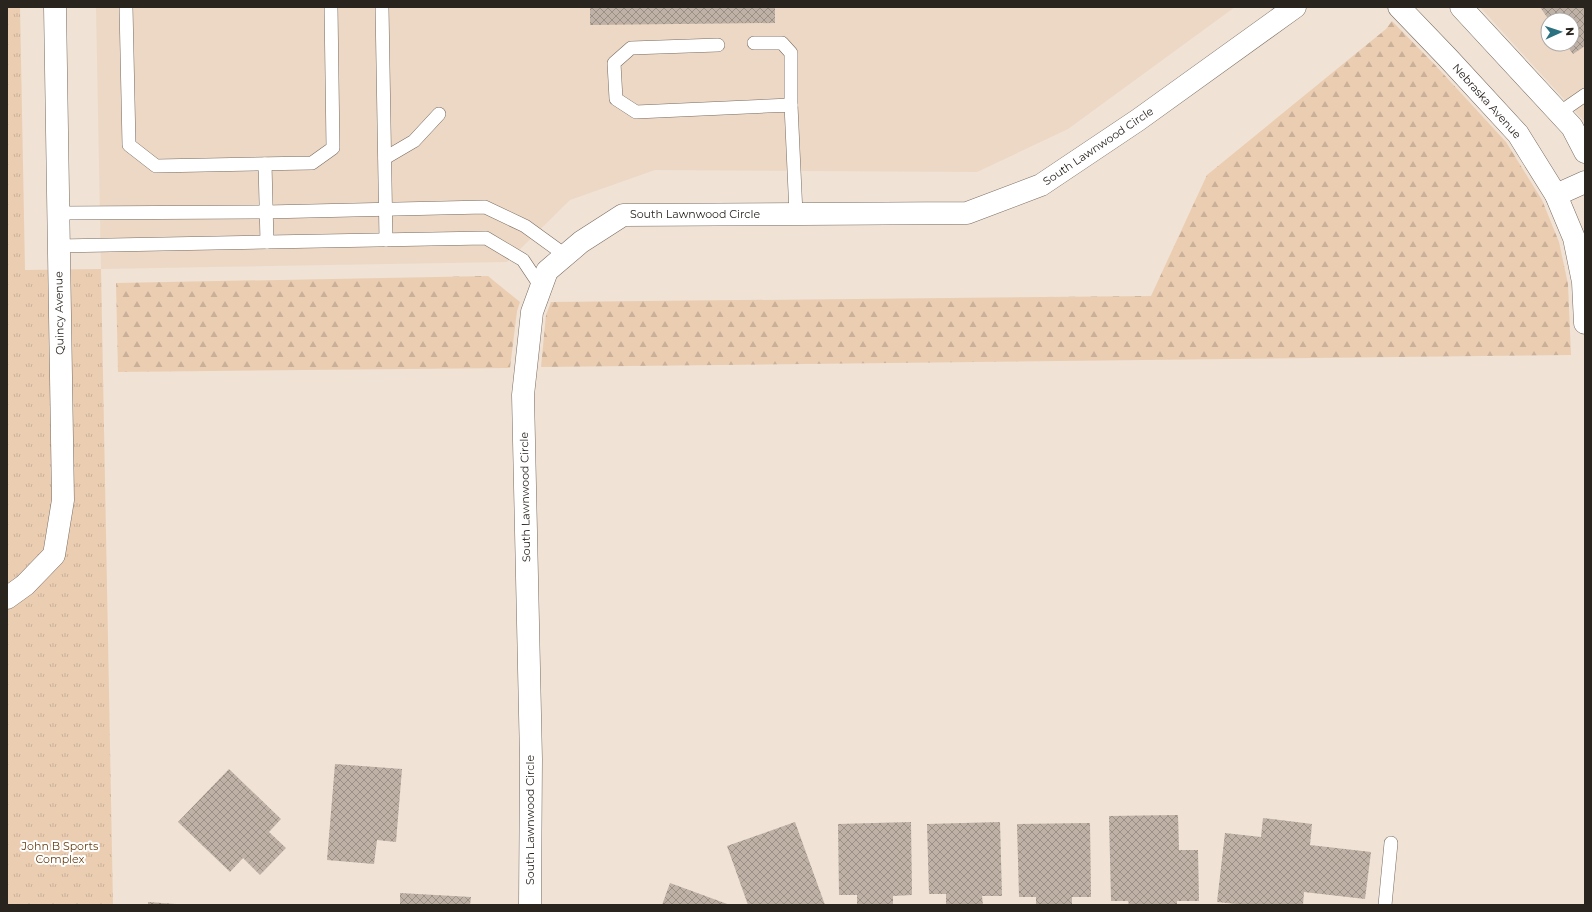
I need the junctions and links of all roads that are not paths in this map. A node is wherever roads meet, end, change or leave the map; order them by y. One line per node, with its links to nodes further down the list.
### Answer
1 (55, 7): 21 (street, Quincy Avenue)
2 (126, 7): 16 (lane)
3 (331, 7): 16 (lane)
4 (382, 7): 15 (lane)
5 (1295, 7): 22 (street, South Lawnwood Circle)
6 (1399, 7): 18 (street, Nebraska Avenue)
7 (1461, 7): 12 (street)
8 (754, 43): 11 (lane)
9 (718, 45): 11 (lane)
10 (1585, 95): 12 (lane)
11 (791, 105): 22 (lane)
12 (1558, 113): 14 (street)
13 (439, 114): 15 (lane)
14 (1585, 152)
15 (385, 158): 19 (lane)
16 (265, 164): 20 (lane)
17 (1585, 182): 18 (street)
18 (1556, 195): 28 (street, Nebraska Avenue)
19 (386, 210): 20 (lane); 23 (lane); 26 (lane)
20 (266, 212): 21 (lane); 24 (lane)
21 (59, 213): 25 (street, Quincy Avenue)
22 (796, 214): 26 (street, South Lawnwood Circle)
23 (386, 240): 24 (lane); 27 (lane)
24 (267, 242): 25 (lane)
25 (58, 246): 29 (street, Quincy Avenue)
26 (565, 256): 27 (street, South Lawnwood Circle)
27 (541, 287): 31 (street, South Lawnwood Circle)
28 (1585, 323)
29 (7, 598)
30 (1391, 843): 32 (lane)
31 (530, 905)
32 (1385, 905)

